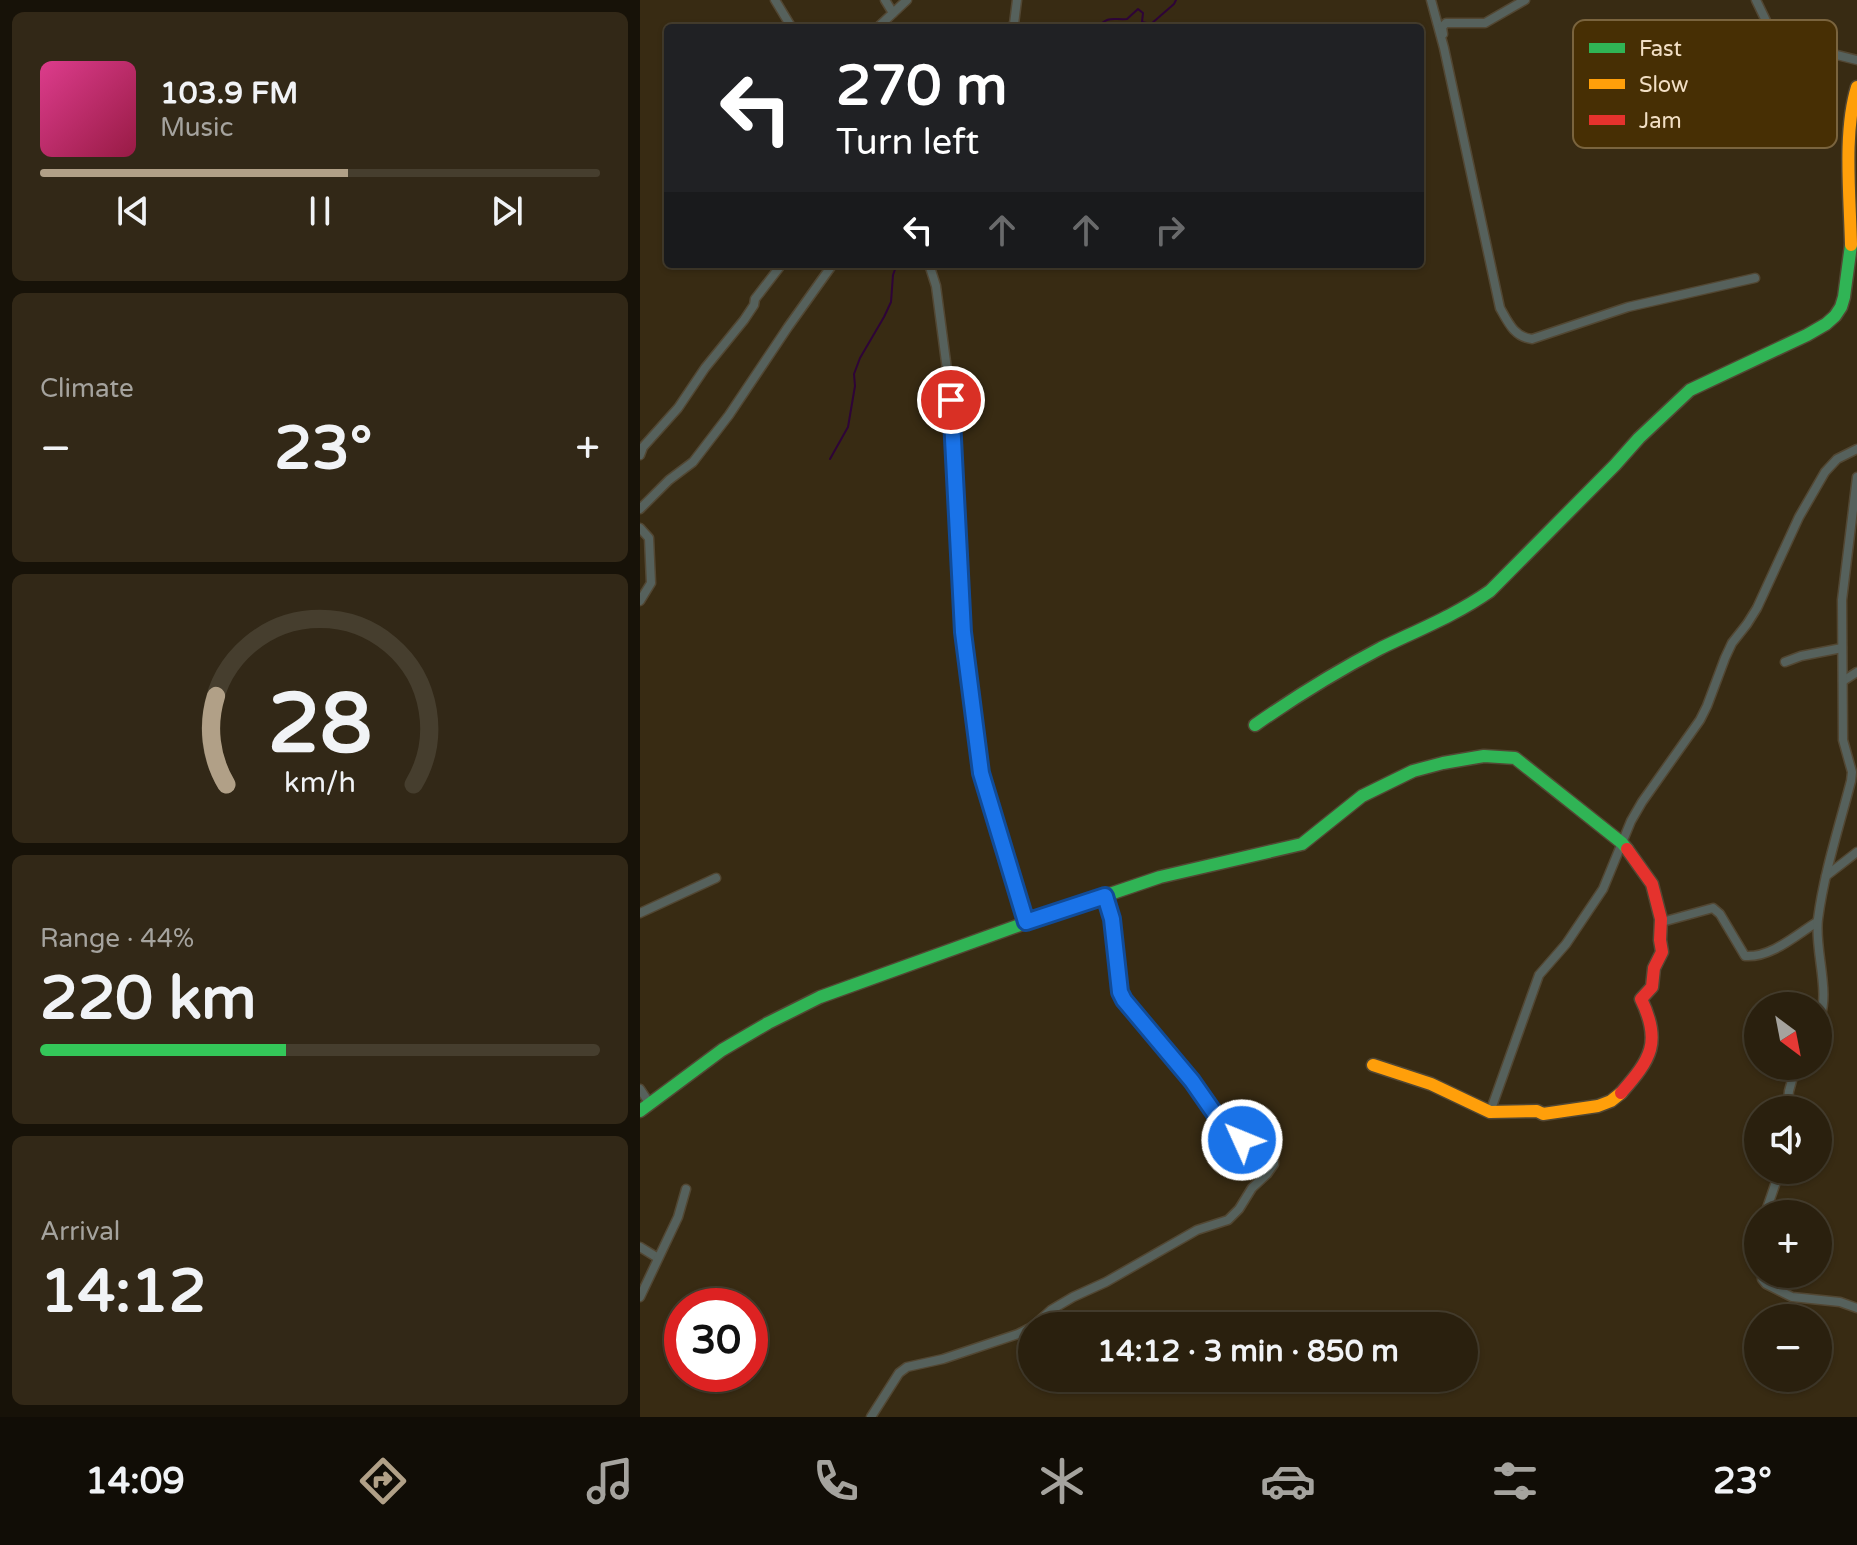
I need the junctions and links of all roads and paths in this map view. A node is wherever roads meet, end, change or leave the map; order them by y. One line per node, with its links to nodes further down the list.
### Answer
1 (775, 0): 10 (street)
2 (885, 0): 8 (street)
3 (907, 0): 8 (street)
4 (1017, 0): 12 (street)
5 (1431, 0): 13 (street)
6 (1525, 0): 13 (street)
7 (1756, 0): 9 (street)
8 (893, 13): 11 (street)
9 (1766, 20)
10 (790, 24)
11 (881, 24)
12 (1014, 24)
13 (1444, 48): 20 (street)
14 (1837, 55): 15 (street)
15 (1857, 60)
16 (1857, 87): 31 (street)
17 (779, 268): 22 (street)
18 (830, 268): 24 (street)
19 (930, 268): 39 (street)
20 (1755, 278)
21 (1857, 449): 33 (street)
22 (640, 455)
23 (1857, 477): 27 (street)
24 (640, 509)
25 (640, 528): 26 (street)
26 (640, 601)
27 (1842, 648): 28 (street); 30 (street)
28 (1785, 662)
29 (1857, 672): 30 (street)
30 (1843, 681): 32 (street)
31 (1255, 725)
32 (1854, 770): 35 (street)
33 (1622, 843): 37 (street); 40 (street); 46 (street)
34 (1857, 852): 35 (street)
35 (1826, 876): 41 (street)
36 (716, 878): 38 (street)
37 (1105, 896): 39 (street); 47 (street)
38 (640, 913)
39 (1026, 922): 45 (street)
40 (1662, 922): 41 (street); 46 (street)
41 (1817, 922): 42 (street)
42 (1821, 992)
43 (1373, 1065): 46 (street)
44 (640, 1089): 45 (street)
45 (645, 1108)
46 (1490, 1112)
47 (1242, 1140)
48 (1263, 1140): 55 (street)
49 (686, 1189): 51 (street)
50 (640, 1247): 51 (street)
51 (658, 1258): 53 (street)
52 (1774, 1288): 54 (street)
53 (640, 1297)
54 (1857, 1308)
55 (1049, 1312)
56 (1018, 1334): 57 (street)
57 (871, 1417)

